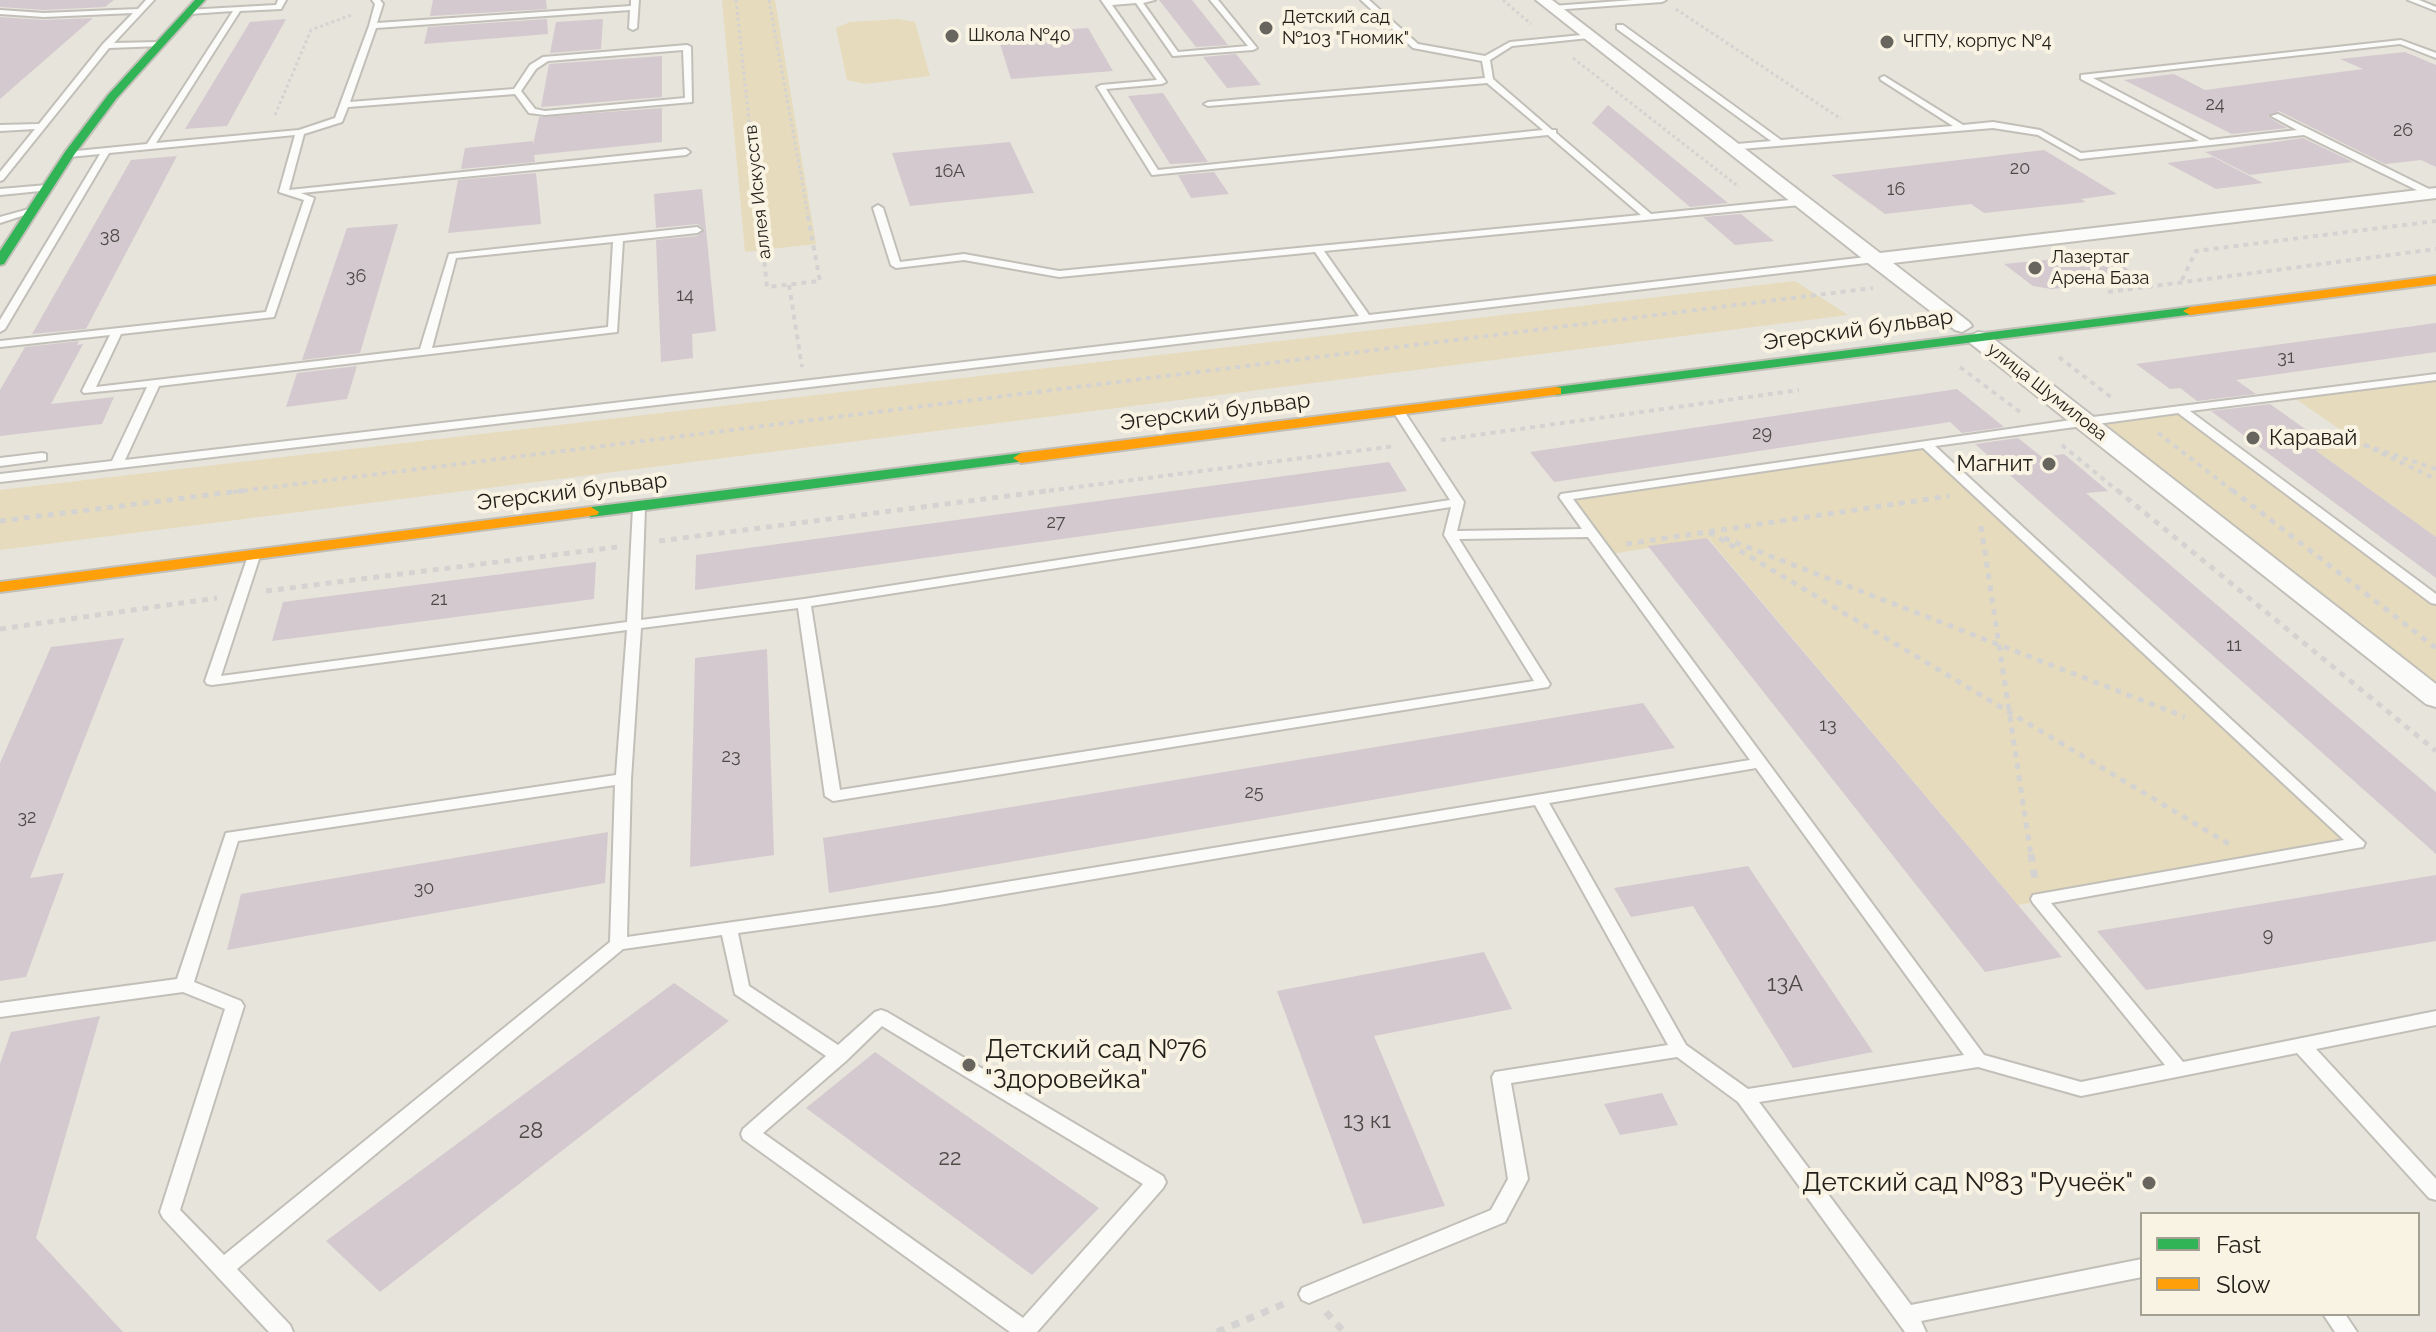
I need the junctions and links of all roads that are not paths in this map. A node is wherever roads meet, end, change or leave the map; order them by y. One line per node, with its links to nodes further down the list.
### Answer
1 (150, 0): 17 (lane)
2 (282, 0): 15 (lane)
3 (376, 0): 21 (lane)
4 (1151, 0): 9 (lane)
5 (1214, 0): 9 (lane)
6 (1365, 0): 28 (lane)
7 (1662, 0): 11 (lane)
8 (2412, 0): 16 (lane)
9 (1138, 1): 10 (lane)
10 (1106, 2): 41 (lane)
11 (1605, 2): 13 (lane)
12 (634, 4): 21 (lane); 23 (lane)
13 (1548, 4): 24 (street, улица Шумилова)
14 (194, 6): 15 (lane); 25 (main road)
15 (238, 9): 45 (lane)
16 (2436, 9)
17 (140, 11): 19 (lane); 26 (lane)
18 (0, 12): 19 (lane)
19 (44, 15): 20 (lane)
20 (0, 21)
21 (373, 26): 33 (lane)
22 (1620, 27): 43 (lane)
23 (633, 28)
24 (1589, 36): 28 (lane); 46 (street, улица Шумилова)
25 (158, 44): 26 (lane); 49 (main road)
26 (106, 46): 37 (lane)
27 (2436, 56): 35 (lane)
28 (1486, 59): 30 (lane)
29 (1884, 78): 38 (lane)
30 (1489, 80): 32 (lane); 41 (lane)
31 (517, 91): 31 (lane); 33 (lane)
32 (1208, 104)
33 (344, 105): 40 (lane)
34 (2163, 107): 35 (lane)
35 (2144, 109): 44 (lane)
36 (2275, 116): 42 (lane)
37 (40, 126): 39 (lane); 50 (lane)
38 (1959, 126): 43 (lane); 44 (lane)
39 (0, 128)
40 (300, 132): 45 (lane); 53 (lane)
41 (1553, 132): 58 (lane)
42 (2305, 132): 44 (lane); 54 (lane)
43 (1779, 143): 46 (lane)
44 (2208, 143)
45 (149, 147): 47 (lane)
46 (1729, 147): 55 (street, улица Шумилова)
47 (106, 151): 49 (lane); 68 (lane)
48 (686, 152): 53 (lane)
49 (69, 154): 51 (main road)
50 (0, 178)
51 (47, 188): 52 (lane); 57 (main road)
52 (0, 192)
53 (284, 192): 69 (lane)
54 (2434, 194): 64 (street)
55 (1800, 202): 58 (lane); 64 (street, улица Шумилова)
56 (878, 208): 62 (lane)
57 (32, 211): 59 (lane); 63 (main road)
58 (1648, 216): 62 (lane)
59 (0, 220)
60 (697, 230): 61 (lane)
61 (618, 238): 72 (lane); 72 (lane)
62 (1318, 249): 67 (lane)
63 (1, 258)
64 (1875, 259): 67 (lane); 70 (street, улица Шумилова)
65 (2436, 266): 70 (main road, Эгерский бульвар)
66 (2436, 280): 70 (main road, Эгерский бульвар)
67 (1366, 318): 81 (lane)
68 (0, 329)
69 (117, 331): 71 (lane); 74 (lane)
70 (1970, 332): 75 (main road, Эгерский бульвар); 77 (street, улица Шумилова)
71 (0, 344)
72 (425, 352): 74 (lane)
73 (2436, 377): 76 (lane)
74 (155, 383): 81 (lane)
75 (1395, 406): 83 (main road, Эгерский бульвар); 84 (lane)
76 (2180, 409): 77 (lane); 90 (lane)
77 (2085, 421): 78 (lane); 93 (street, улица Шумилова)
78 (1925, 444): 85 (lane); 106 (lane)
79 (42, 457): 80 (lane)
80 (0, 462)
81 (118, 462): 82 (lane)
82 (0, 478)
83 (639, 501): 87 (main road, Эгерский бульвар); 88 (main road, Эгерский бульвар); 92 (lane)
84 (1458, 502): 86 (lane); 91 (lane)
85 (1591, 533): 86 (lane); 94 (lane)
86 (1450, 535): 91 (lane)
87 (254, 556): 89 (main road, Эгерский бульвар); 92 (lane)
88 (0, 572)
89 (0, 587)
90 (2436, 600)
91 (804, 603): 92 (lane)
92 (634, 625): 95 (lane)
93 (2436, 698)
94 (1759, 763): 96 (lane); 105 (lane)
95 (623, 779): 98 (lane); 99 (lane)
96 (1540, 800): 97 (lane); 103 (lane)
97 (729, 929): 98 (lane); 104 (lane)
98 (618, 944): 109 (lane)
99 (184, 985): 100 (lane); 109 (lane)
100 (0, 1010)
101 (2436, 1018): 102 (lane)
102 (2302, 1046): 106 (lane); 108 (lane)
103 (1680, 1050): 107 (lane); 111 (lane)
104 (840, 1056): 115 (lane); 115 (lane)
105 (1978, 1060): 106 (lane); 107 (lane)
106 (2179, 1070)
107 (1745, 1097): 113 (lane)
108 (2436, 1192)
109 (223, 1268): 114 (lane)
110 (2140, 1268): 113 (lane)
111 (1309, 1294)
112 (2335, 1316): 116 (lane)
113 (1911, 1323)
114 (283, 1332)
115 (1024, 1332)
116 (2347, 1332)

